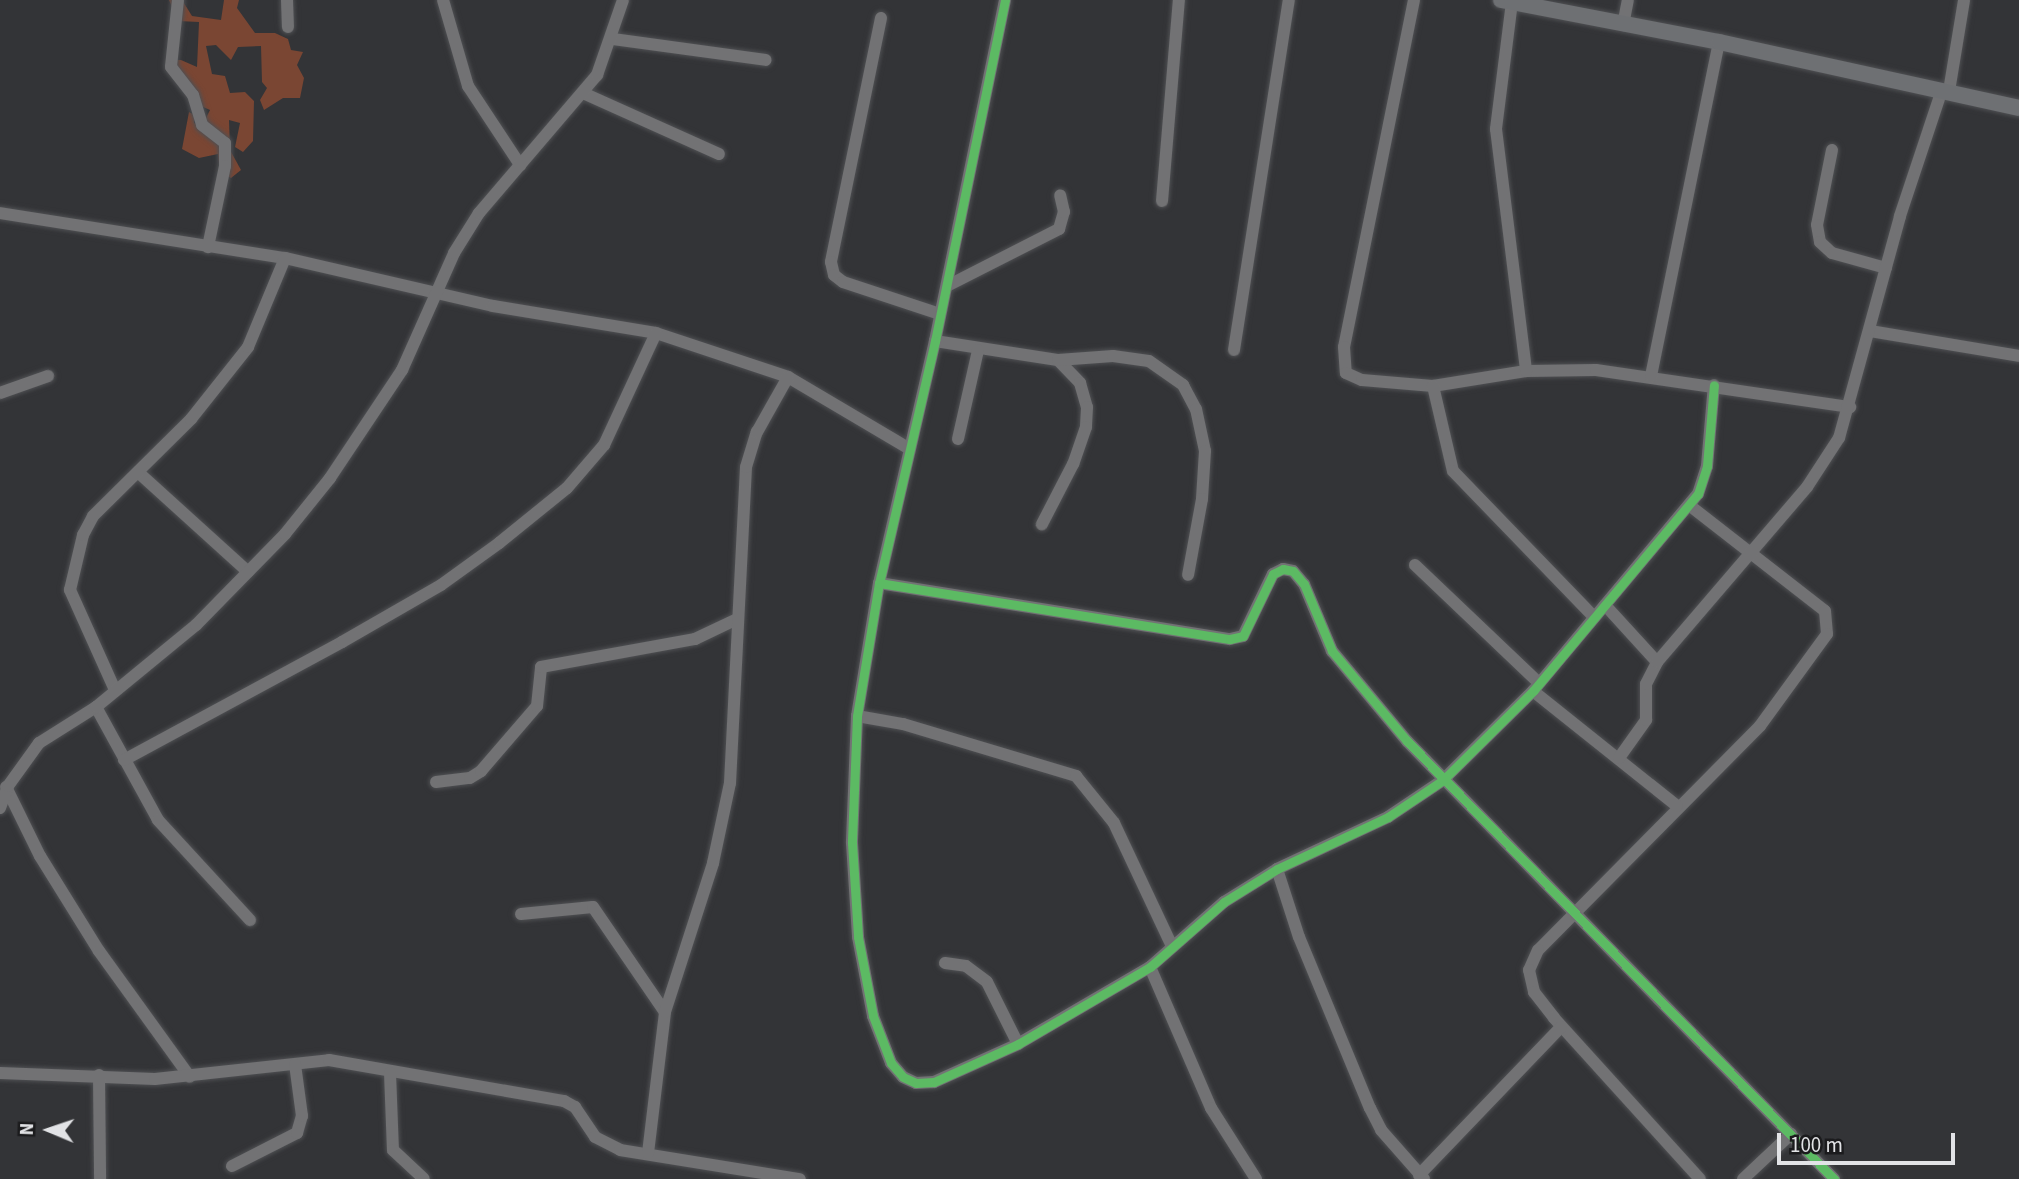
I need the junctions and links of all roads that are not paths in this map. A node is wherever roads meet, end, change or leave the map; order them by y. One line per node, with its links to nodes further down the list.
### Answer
1 (178, 0): 27 (street)
2 (287, 0): 14 (street)
3 (443, 0): 23 (street)
4 (624, 0): 15 (street)
5 (1005, 0): 30 (street)
6 (1179, 0): 25 (street)
7 (1289, 0): 37 (street)
8 (1415, 0): 45 (street)
9 (1628, 0): 13 (street)
10 (1964, 0): 18 (street)
11 (1507, 1): 13 (street); 40 (street)
12 (881, 18): 32 (street)
13 (1623, 25): 16 (street)
14 (288, 27)
15 (613, 38): 17 (street); 19 (street)
16 (1719, 41): 18 (street); 42 (street)
17 (766, 60)
18 (1945, 90): 20 (street); 29 (street)
19 (583, 93): 22 (street); 23 (street)
20 (2019, 108)
21 (1832, 150): 29 (street)
22 (719, 154)
23 (520, 165): 31 (street)
24 (1060, 195): 30 (street)
25 (1162, 201)
26 (0, 213): 27 (street)
27 (208, 247): 28 (street)
28 (285, 258): 31 (street); 50 (street)
29 (1886, 268): 33 (street)
30 (947, 286): 32 (street)
31 (440, 291): 34 (street); 55 (street)
32 (940, 314): 35 (street)
33 (1870, 331): 38 (street); 47 (street)
34 (656, 333): 43 (street); 67 (street)
35 (935, 341): 36 (street); 49 (street)
36 (978, 350): 39 (street); 48 (street)
37 (1234, 350)
38 (2019, 356)
39 (1058, 360): 52 (street); 56 (street)
40 (1526, 371): 42 (street); 45 (street)
41 (48, 376): 46 (street)
42 (1651, 376): 44 (street)
43 (788, 377): 49 (street); 60 (street)
44 (1714, 385): 47 (street); 51 (street)
45 (1433, 386): 59 (street)
46 (0, 393)
47 (1850, 407): 53 (street)
48 (958, 439)
49 (908, 448): 57 (street)
50 (139, 473): 55 (street); 63 (street)
51 (1689, 505): 53 (street); 58 (street)
52 (1042, 524)
53 (1750, 552): 61 (street); 71 (street)
54 (1415, 565): 62 (street)
55 (248, 572): 63 (street)
56 (1188, 575)
57 (879, 583): 65 (street); 68 (street)
58 (1605, 604): 59 (street); 61 (street)
59 (1594, 617): 62 (street)
60 (735, 620): 69 (street); 80 (street)
61 (1657, 662): 66 (street)
62 (1536, 687): 66 (street); 68 (street)
63 (115, 690): 64 (street)
64 (96, 707): 67 (street); 70 (street)
65 (857, 716): 77 (street); 82 (street)
66 (1619, 758): 71 (street)
67 (124, 760): 76 (street)
68 (1444, 780): 73 (street); 74 (street)
69 (436, 782)
70 (4, 787): 72 (street); 87 (street)
71 (1677, 806): 74 (street)
72 (0, 808)
73 (1277, 869): 77 (street); 92 (street)
74 (1576, 912): 81 (street); 88 (street)
75 (521, 914): 80 (street)
76 (250, 920)
77 (1171, 944): 79 (street)
78 (945, 963): 82 (street)
79 (1150, 967): 82 (street); 96 (street)
80 (665, 1012): 89 (street)
81 (1561, 1027): 92 (street); 97 (street)
82 (1018, 1044)
83 (295, 1064): 85 (street); 87 (street); 90 (street)
84 (0, 1073): 86 (street)
85 (390, 1073): 89 (street); 94 (street)
86 (99, 1075): 87 (street); 93 (street)
87 (190, 1077)
88 (1791, 1134): 98 (street); 99 (street)
89 (648, 1153): 91 (street)
90 (232, 1166)
91 (755, 1175): 95 (street)
92 (1422, 1177)
93 (100, 1179)
94 (424, 1179)
95 (800, 1179)
96 (1256, 1179)
97 (1700, 1179)
98 (1743, 1179)
99 (1835, 1179)

